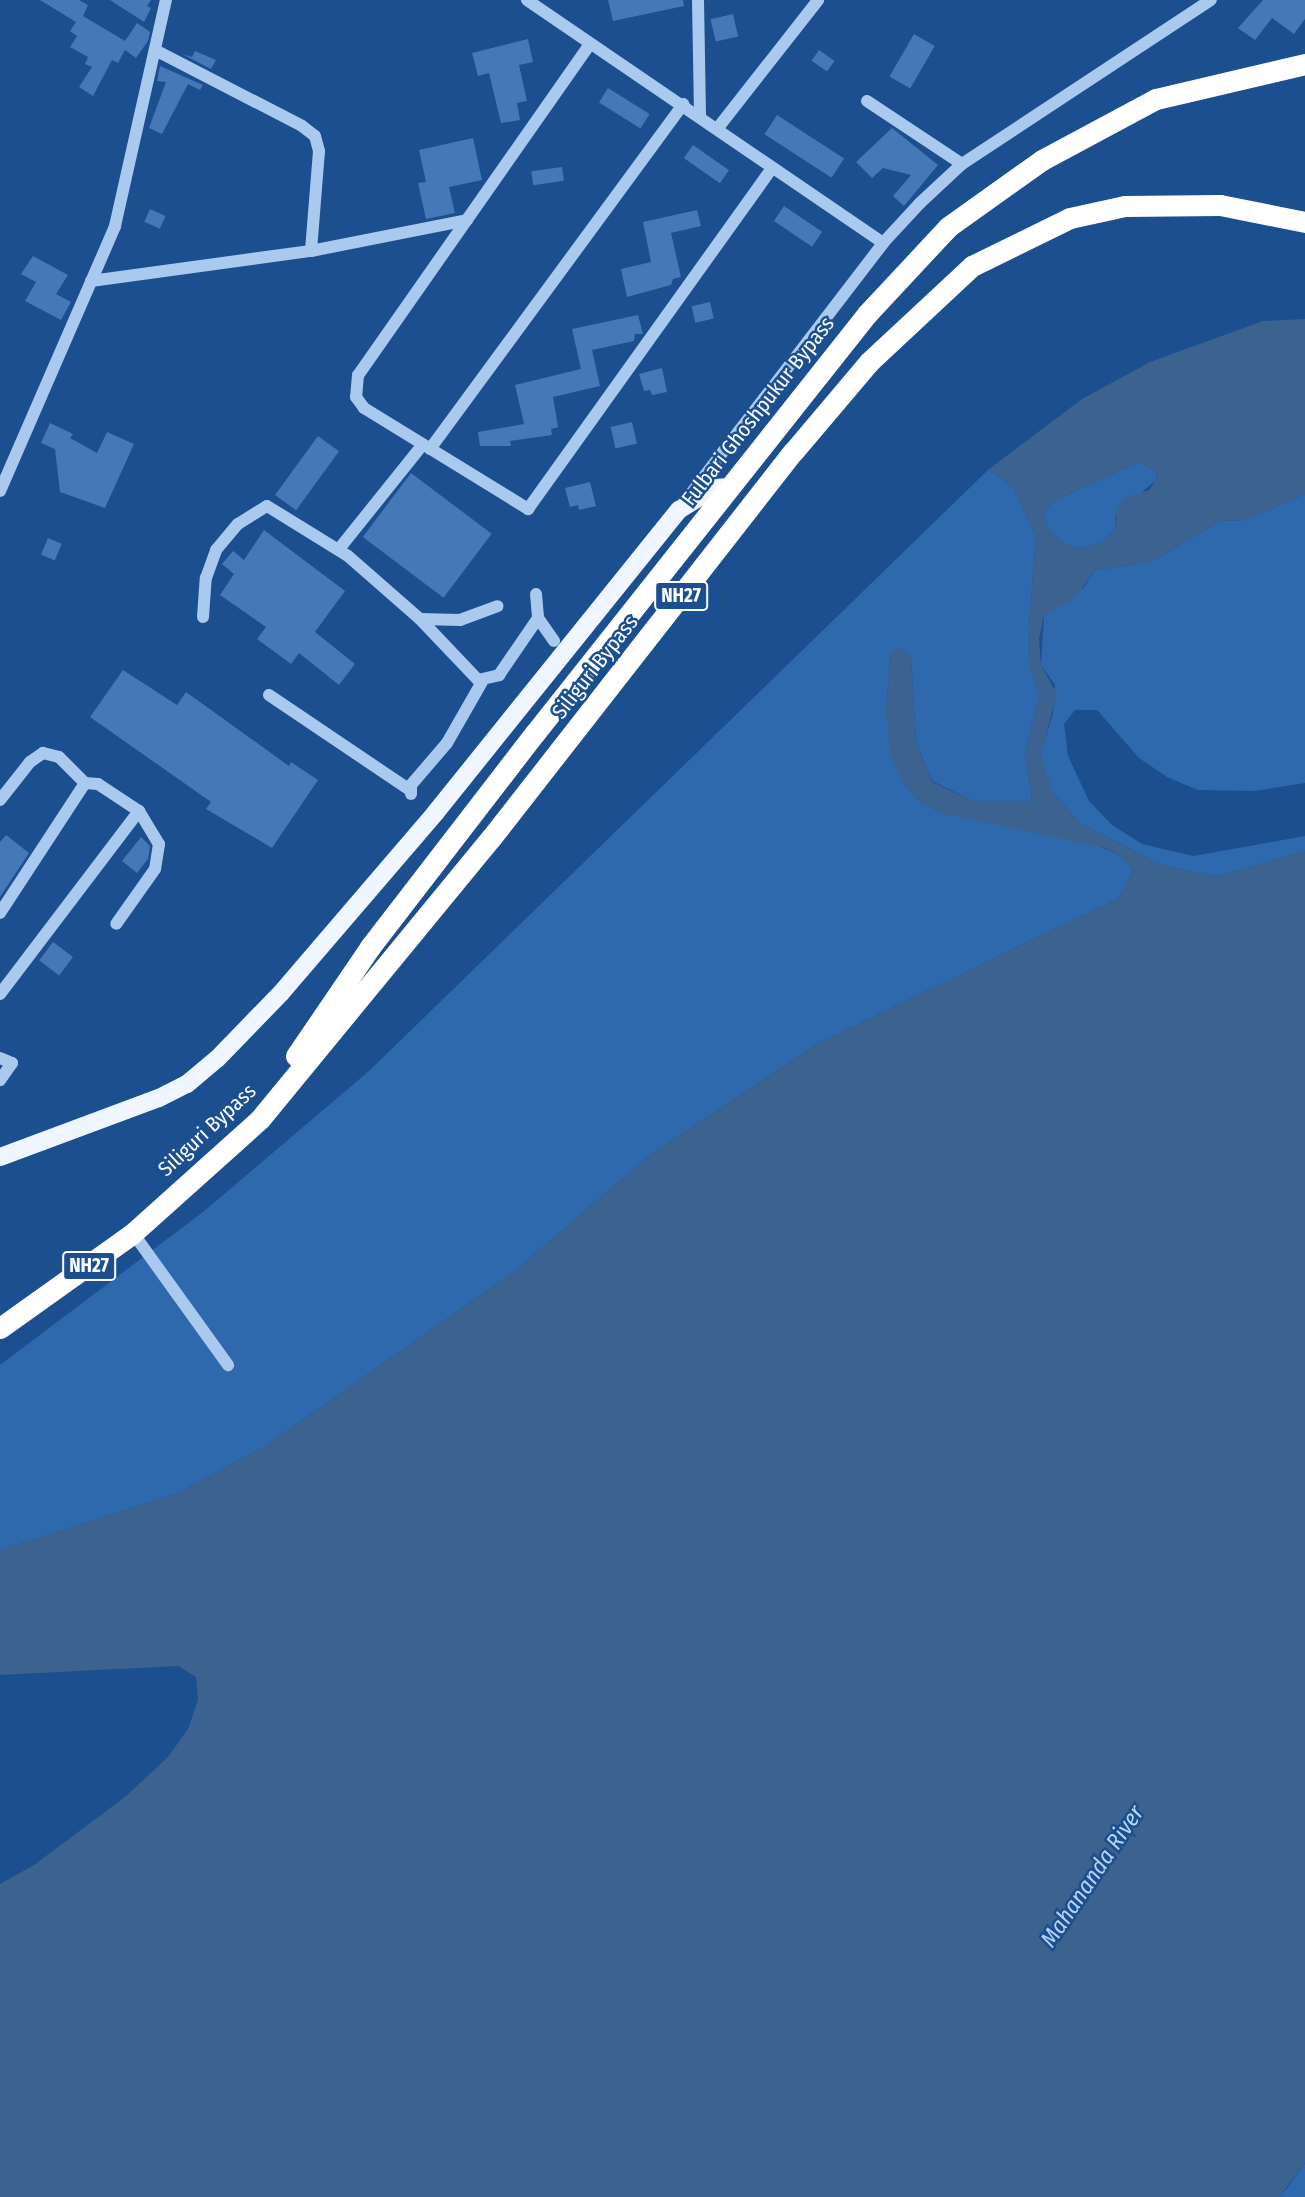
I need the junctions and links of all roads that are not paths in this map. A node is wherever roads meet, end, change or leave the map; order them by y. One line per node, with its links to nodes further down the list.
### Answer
1 (166, 0): 7 (street)
2 (527, 0): 6 (street)
3 (698, 0): 11 (street)
4 (818, 0): 12 (street)
5 (1210, 0): 13 (street)
6 (590, 44): 10 (street); 15 (street)
7 (155, 50): 18 (street); 19 (street)
8 (1305, 64): 22 (highway, Fulbari Ghoshpukur Bypass / NH27)
9 (867, 101): 13 (street)
10 (683, 104): 11 (street); 20 (street)
11 (700, 116): 12 (street)
12 (717, 129): 14 (street)
13 (962, 164): 17 (street)
14 (771, 169): 17 (street); 20 (street)
15 (467, 220): 18 (street); 20 (street)
16 (1305, 222): 43 (highway, Siliguri Bypass / NH27)
17 (883, 243): 24 (street)
18 (311, 250): 19 (street)
19 (91, 281): 21 (street)
20 (426, 447): 25 (street)
21 (4, 468): 23 (street)
22 (730, 487): 24 (main road); 43 (highway, Fulbari Ghoshpukur Bypass / NH27)
23 (0, 491)
24 (679, 510): 42 (main road)
25 (339, 549): 28 (street); 30 (street)
26 (536, 594): 29 (street)
27 (498, 606): 30 (street)
28 (203, 617)
29 (538, 618): 31 (street); 32 (street)
30 (420, 619): 32 (street)
31 (554, 641)
32 (482, 682): 33 (street)
33 (269, 695)
34 (85, 783): 35 (street); 36 (street); 37 (street)
35 (0, 800)
36 (139, 811): 38 (street); 39 (street)
37 (0, 913)
38 (116, 924)
39 (0, 994)
40 (0, 1058): 41 (street)
41 (0, 1080)
42 (0, 1157)
43 (172, 1196): 44 (highway, Siliguri Bypass / NH27)
44 (133, 1234): 45 (highway, Siliguri Bypass / NH27); 46 (street)
45 (0, 1328)
46 (228, 1366)

